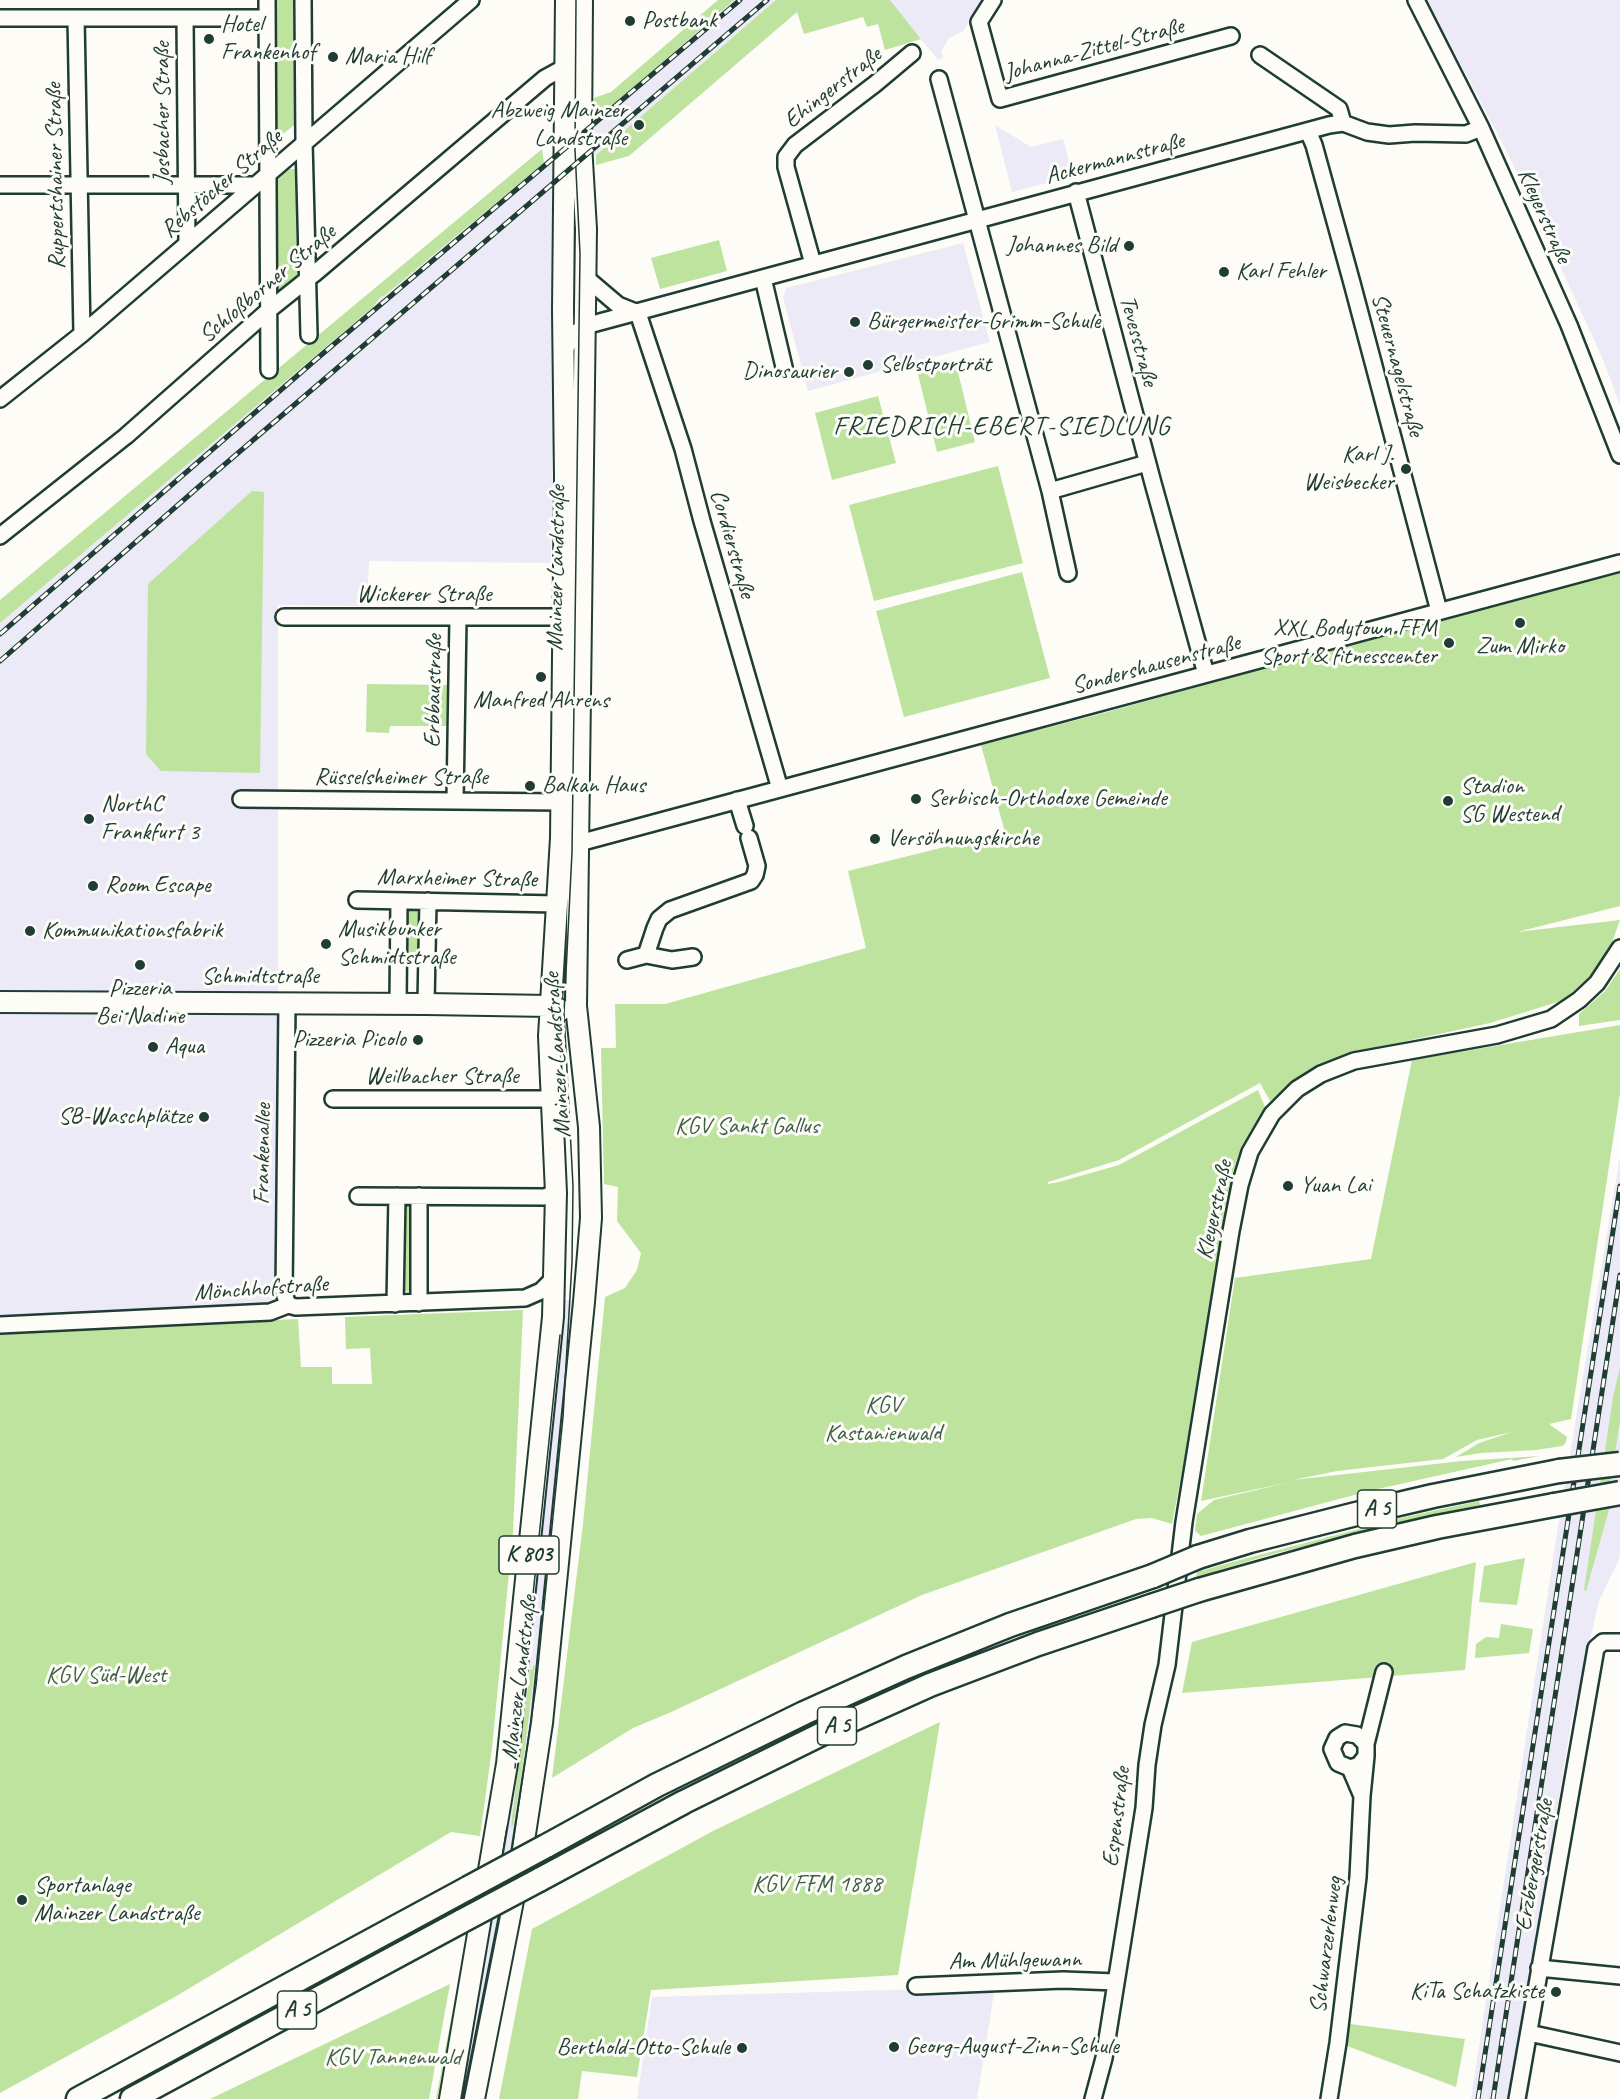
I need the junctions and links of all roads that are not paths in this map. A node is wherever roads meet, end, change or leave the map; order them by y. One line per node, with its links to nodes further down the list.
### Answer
1 (267, 0): 11 (street)
2 (303, 0): 20 (street)
3 (471, 0): 20 (street, Rebstöcker Straße)
4 (566, 0): 15 (main road, Mainzer Landstraße)
5 (582, 0): 30 (main road, Mainzer Landstraße)
6 (993, 0): 12 (street, Johanna-Zittel-Straße)
7 (1416, 0): 18 (street, Kleyerstraße)
8 (0, 18): 9 (street)
9 (76, 18): 10 (street); 22 (street, Ruppertshainer Straße)
10 (185, 18): 11 (street); 25 (street, Josbacher Straße)
11 (267, 18): 21 (street)
12 (1232, 36)
13 (912, 53): 29 (street, Ehingerstraße)
14 (1260, 56): 17 (street)
15 (565, 67): 32 (street, Schloßborner Straße); 34 (main road, Mainzer Landstraße)
16 (939, 79): 27 (street)
17 (1343, 123): 18 (street); 19 (street, Ackermannstraße)
18 (1481, 128): 43 (street, Kleyerstraße)
19 (1308, 130): 26 (street, Ackermannstraße); 49 (street, Steuernagelstraße)
20 (304, 142): 21 (street, Rebstöcker Straße); 32 (street)
21 (268, 174): 24 (street, Rebstöcker Straße); 33 (street)
22 (79, 184): 23 (street); 25 (street); 37 (street, Ruppertshainer Straße)
23 (0, 185)
24 (255, 185): 25 (street); 28 (street, Rebstöcker Straße)
25 (186, 186): 28 (street, Josbacher Straße)
26 (1076, 192): 27 (street, Ackermannstraße); 44 (street, Tevesstraße)
27 (976, 219): 29 (street, Ackermannstraße); 45 (street)
28 (187, 244): 37 (street, Rebstöcker Straße)
29 (813, 264): 31 (street, Ackermannstraße)
30 (585, 278): 35 (street); 36 (main road, Mainzer Landstraße)
31 (763, 278): 35 (street, Ackermannstraße); 40 (street)
32 (307, 280): 33 (street, Schloßborner Straße); 38 (street)
33 (269, 310): 41 (street); 46 (street, Schloßborner Straße)
34 (563, 310): 36 (street); 39 (main road, Mainzer Landstraße)
35 (638, 313): 36 (street, Ackermannstraße); 54 (street, Cordierstraße)
36 (585, 326): 39 (street); 59 (main road, Mainzer Landstraße)
37 (82, 334): 42 (street, Rebstöcker Straße)
38 (309, 335)
39 (563, 353): 51 (main road, Mainzer Landstraße)
40 (784, 367)
41 (269, 370)
42 (0, 399)
43 (1620, 455)
44 (1147, 463): 45 (street); 53 (street, Tevesstraße)
45 (1050, 491): 48 (street)
46 (0, 536)
47 (1620, 563): 49 (street, Sondershausenstraße)
48 (1068, 573)
49 (1439, 611): 53 (street, Sondershausenstraße)
50 (284, 617): 52 (street, Wickerer Straße)
51 (564, 617): 52 (street, Wickerer Straße); 58 (main road, Mainzer Landstraße)
52 (458, 618): 57 (street, Erbbaustraße)
53 (1206, 674): 54 (street, Sondershausenstraße)
54 (780, 789): 56 (street, Sondershausenstraße)
55 (241, 799): 57 (street, Rüsselsheimer Straße)
56 (738, 800): 59 (street, Sondershausenstraße); 65 (street)
57 (455, 801): 58 (street, Rüsselsheimer Straße)
58 (562, 802): 63 (main road, Mainzer Landstraße)
59 (579, 843): 69 (main road, Mainzer Landstraße)
60 (357, 900): 61 (street, Marxheimer Straße)
61 (399, 901): 62 (street, Marxheimer Straße); 72 (street)
62 (428, 901): 63 (street, Marxheimer Straße); 73 (street)
63 (557, 904): 68 (main road, Mainzer Landstraße)
64 (1620, 948): 92 (street, Kleyerstraße)
65 (646, 956): 66 (street); 67 (street)
66 (693, 957)
67 (627, 960)
68 (553, 962): 74 (main road); 75 (main road, Mainzer Landstraße)
69 (577, 972): 75 (main road); 76 (main road, Mainzer Landstraße)
70 (0, 1002): 71 (main road, Schmidtstraße)
71 (287, 1003): 72 (main road, Schmidtstraße); 87 (street, Frankenallee)
72 (398, 1004): 73 (main road, Schmidtstraße)
73 (426, 1004): 74 (main road, Schmidtstraße)
74 (519, 1006): 75 (main road, Schmidtstraße)
75 (550, 1006): 76 (main road); 78 (main road, Mainzer Landstraße)
76 (579, 1037): 107 (main road, Mainzer Landstraße / K 803)
77 (333, 1099): 78 (street, Weilbacher Straße)
78 (552, 1099): 79 (main road, Mainzer Landstraße)
79 (556, 1193): 82 (street); 83 (main road, Mainzer Landstraße)
80 (358, 1196): 81 (street)
81 (397, 1196): 82 (street); 86 (street)
82 (419, 1196): 85 (street)
83 (554, 1278): 84 (street, Mönchhofstraße); 88 (main road, Mainzer Landstraße / K 803)
84 (525, 1298): 85 (street, Mönchhofstraße); 88 (street)
85 (419, 1303): 86 (street, Mönchhofstraße)
86 (395, 1304): 87 (street, Mönchhofstraße)
87 (288, 1305): 89 (street, Mönchhofstraße)
88 (553, 1317): 106 (main road, Mainzer Landstraße / K 803)
89 (0, 1325)
90 (1620, 1464): 104 (highway, A 5, bridge)
91 (1620, 1493): 105 (highway, A 5, bridge)
92 (1182, 1539): 100 (street, Espenstraße)
93 (1620, 1642): 98 (street, Erzbergerstraße)
94 (1384, 1672): 95 (street, Schwarzerlenweg)
95 (1366, 1750): 96 (street); 96 (street, Schwarzerlenweg); 97 (street, Schwarzerlenweg)
96 (1350, 1768): 97 (street, Schwarzerlenweg)
97 (1362, 1796): 109 (street, Schwarzerlenweg)
98 (1539, 1968): 99 (street); 102 (street, Erzbergerstraße)
99 (1620, 1976)
100 (1116, 1982): 101 (street, Am Mühlgewann); 108 (street, Espenstraße)
101 (916, 1986)
102 (1529, 2033): 103 (street); 110 (street, Erzbergerstraße)
103 (1620, 2053)
104 (78, 2099)
105 (132, 2099)
106 (450, 2099)
107 (474, 2099)
108 (1093, 2099)
109 (1329, 2099)
110 (1517, 2099)

